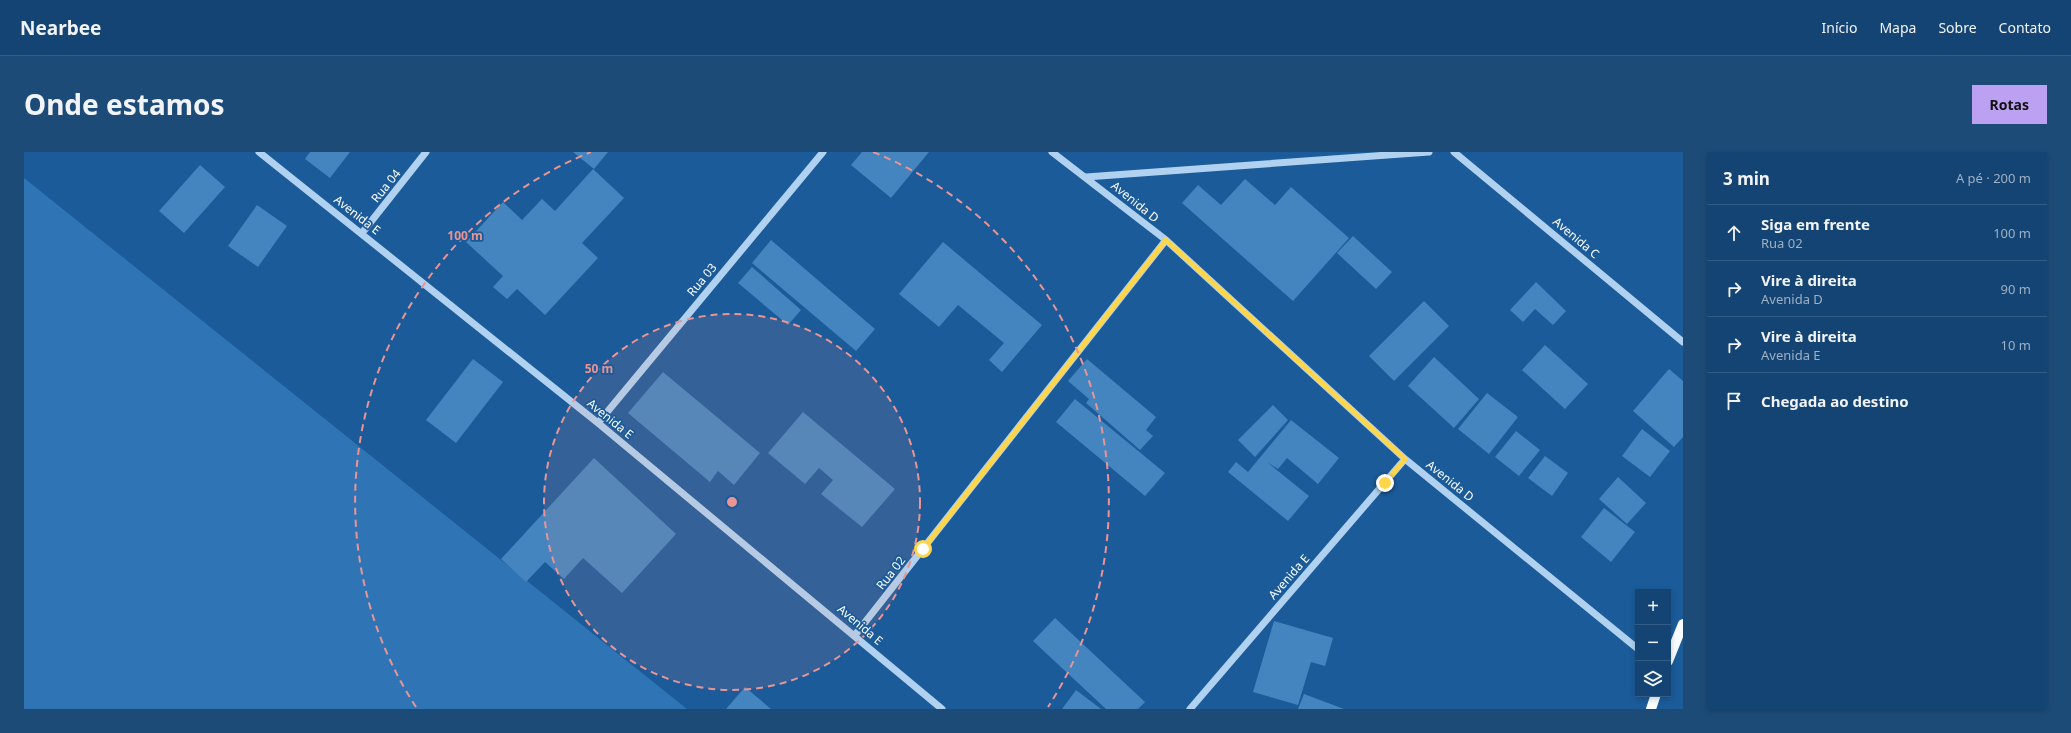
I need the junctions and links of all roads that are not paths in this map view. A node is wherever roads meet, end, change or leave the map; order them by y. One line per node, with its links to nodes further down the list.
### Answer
1 (259, 152): 8 (street, Avenida E)
2 (426, 152): 8 (street, Rua 04)
3 (823, 152): 11 (street, Rua 03)
4 (1052, 152): 7 (street, Avenida D)
5 (1429, 152): 7 (street)
6 (1454, 152): 10 (street, Avenida C)
7 (1086, 177): 9 (street, Avenida D)
8 (362, 233): 11 (street, Avenida E)
9 (1166, 240): 12 (street, Avenida D); 14 (street, Rua 02)
10 (1683, 342)
11 (598, 423): 14 (street, Avenida E)
12 (1405, 459): 15 (street, Avenida D); 19 (street, Avenida E)
13 (1683, 624): 16 (main road)
14 (855, 635): 18 (street, Avenida E)
15 (1635, 647)
16 (1671, 654)
17 (1655, 697): 20 (main road)
18 (942, 709)
19 (1190, 709)
20 (1651, 709)

